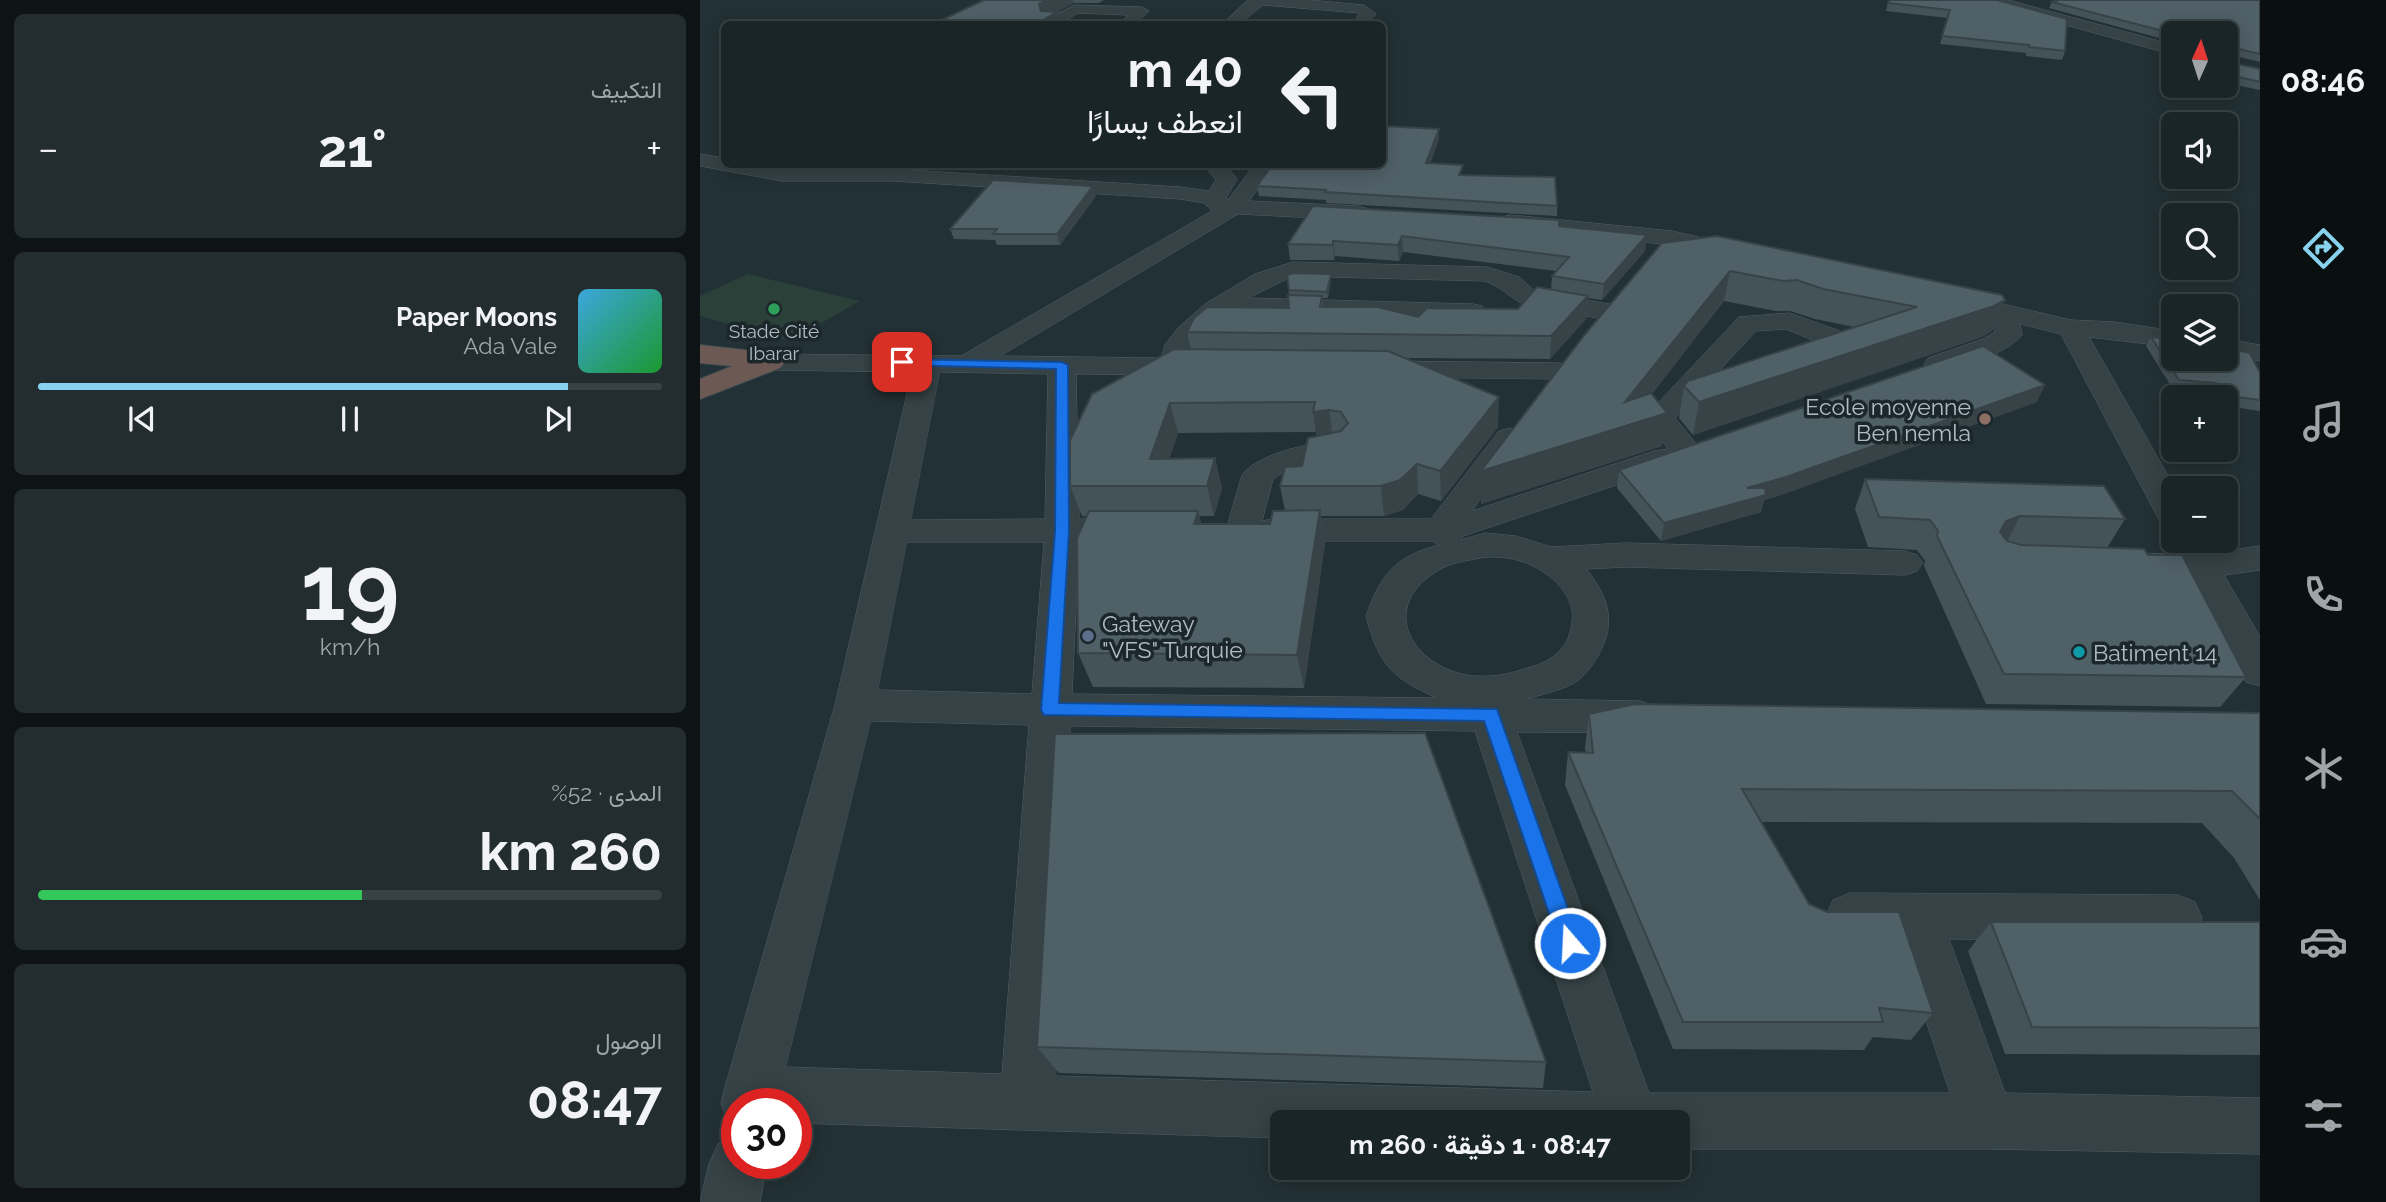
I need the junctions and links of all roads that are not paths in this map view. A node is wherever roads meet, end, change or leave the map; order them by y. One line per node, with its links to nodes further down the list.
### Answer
1 (1126, 0): 4 (street)
2 (1257, 0): 8 (street); 9 (street)
3 (1992, 0): 10 (street)
4 (1110, 9): 5 (street); 6 (street); 7 (street)
5 (1052, 21)
6 (1091, 21)
7 (1130, 21)
8 (1233, 21)
9 (1362, 21)
10 (2161, 46)
11 (700, 160): 12 (street)
12 (721, 164)
13 (744, 168): 16 (street)
14 (1217, 168): 16 (street)
15 (1262, 168): 16 (street)
16 (1224, 206): 17 (street); 33 (street)
17 (1385, 214)
18 (1493, 221): 19 (street)
19 (1755, 256)
20 (1927, 294): 23 (street)
21 (1222, 305): 22 (street); 22 (street); 35 (street)
22 (1512, 305): 25 (street)
23 (1989, 309): 24 (street); 39 (street)
24 (2071, 328): 26 (street); 43 (street)
25 (1592, 332): 38 (street); 47 (street)
26 (2161, 337)
27 (2238, 349): 29 (street)
28 (1792, 350): 40 (street)
29 (2260, 353)
30 (700, 354): 31 (highway)
31 (770, 362): 32 (street); 41 (highway)
32 (928, 362): 33 (street); 45 (street)
33 (970, 363): 34 (street)
34 (1062, 365): 35 (street); 46 (street)
35 (1171, 366): 36 (street)
36 (1227, 367)
37 (1742, 367): 40 (street)
38 (1352, 368)
39 (1916, 371)
40 (1691, 384): 47 (street)
41 (700, 390)
42 (1333, 451): 47 (street)
43 (2161, 492)
44 (1159, 530): 46 (street)
45 (893, 531): 46 (street); 55 (street)
46 (1062, 531): 56 (street)
47 (1448, 539): 49 (street); 54 (street)
48 (2194, 554): 51 (street); 52 (street); 53 (street)
49 (1548, 559): 50 (street); 54 (street)
50 (1905, 563)
51 (2109, 564)
52 (2252, 565)
53 (2260, 671)
54 (1489, 703): 56 (street); 57 (street); 64 (street)
55 (856, 705): 56 (street); 61 (street)
56 (1050, 710): 63 (street)
57 (1672, 717)
58 (1812, 916): 59 (street)
59 (1916, 916): 60 (street); 67 (street)
60 (2178, 918)
61 (753, 1088)
62 (812, 1100): 63 (street)
63 (1027, 1104): 65 (street)
64 (1627, 1110)
65 (1270, 1111)
66 (1690, 1121): 67 (street)
67 (1987, 1121): 68 (street)
68 (2260, 1126)
69 (734, 1179): 70 (street)
70 (730, 1202)

